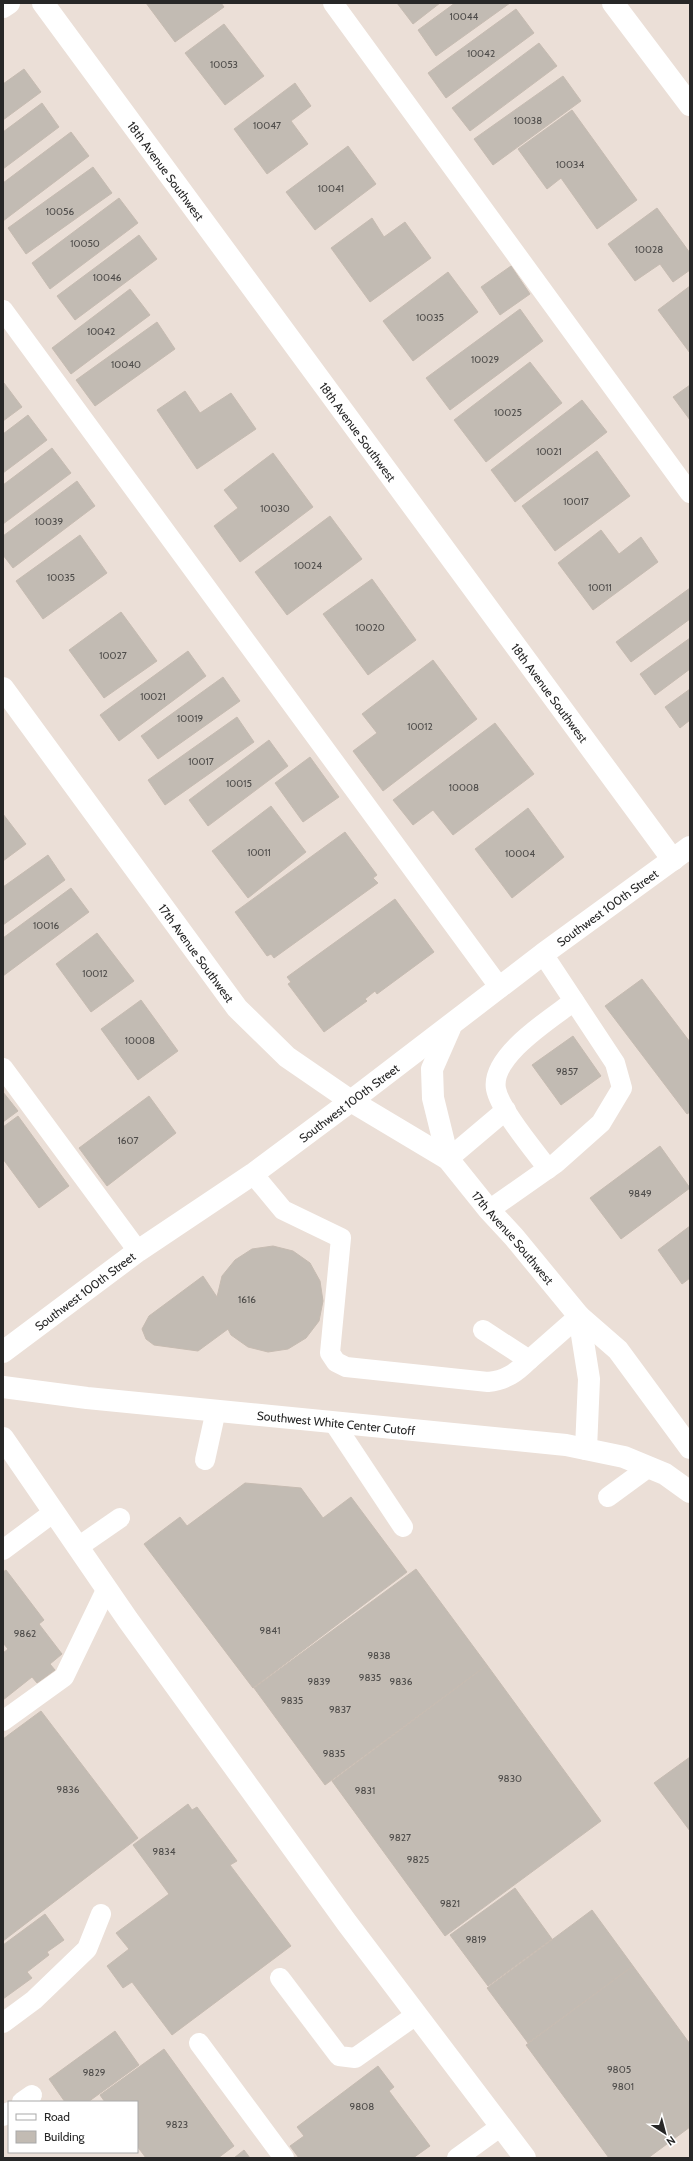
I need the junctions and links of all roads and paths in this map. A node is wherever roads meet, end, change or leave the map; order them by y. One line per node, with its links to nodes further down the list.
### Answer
1 (9, 3): 5 (street)
2 (43, 3): 11 (street, 18th Avenue Southwest)
3 (333, 3): 8 (lane)
4 (613, 3): 6 (street)
5 (3, 7)
6 (690, 105)
7 (3, 310): 13 (lane)
8 (690, 493)
9 (3, 688): 17 (street, 17th Avenue Southwest)
10 (690, 847): 11 (street, Southwest 100th Street)
11 (673, 860): 12 (street, Southwest 100th Street)
12 (543, 954): 13 (street, Southwest 100th Street); 14 (lane)
13 (500, 988): 15 (street, Southwest 100th Street)
14 (574, 1001): 18 (lane); 20 (lane)
15 (451, 1026): 17 (street, Southwest 100th Street); 19 (street, 17th Avenue Southwest)
16 (3, 1068): 23 (lane)
17 (351, 1101): 19 (street, 17th Avenue Southwest); 21 (street, Southwest 100th Street)
18 (506, 1110): 19 (lane); 20 (lane)
19 (448, 1159): 22 (street, 17th Avenue Southwest)
20 (548, 1169): 22 (lane)
21 (252, 1174): 23 (street, Southwest 100th Street); 27 (lane)
22 (489, 1210): 24 (street, 17th Avenue Southwest)
23 (138, 1251): 26 (street, Southwest 100th Street)
24 (579, 1316): 27 (lane); 32 (street, 17th Avenue Southwest); 33 (street)
25 (483, 1330): 27 (lane)
26 (3, 1352)
27 (529, 1360)
28 (3, 1387): 29 (street, Southwest White Center Cutoff)
29 (216, 1410): 30 (street, Southwest White Center Cutoff); 34 (lane)
30 (334, 1423): 33 (street, Southwest White Center Cutoff); 40 (lane)
31 (3, 1438): 38 (street)
32 (690, 1448)
33 (586, 1450): 35 (street, Southwest White Center Cutoff)
34 (206, 1460)
35 (657, 1471): 36 (street); 37 (lane)
36 (690, 1492)
37 (608, 1496)
38 (54, 1512): 41 (street); 42 (lane)
39 (120, 1518): 41 (lane)
40 (403, 1527)
41 (78, 1547): 43 (street)
42 (3, 1550)
43 (106, 1590): 44 (lane); 47 (street)
44 (3, 1721)
45 (101, 1914): 48 (lane)
46 (280, 1978): 47 (lane)
47 (416, 2014): 50 (street)
48 (3, 2023)
49 (199, 2043): 51 (lane)
50 (500, 2127): 52 (lane); 53 (street)
51 (284, 2158)
52 (457, 2158)
53 (525, 2158)

